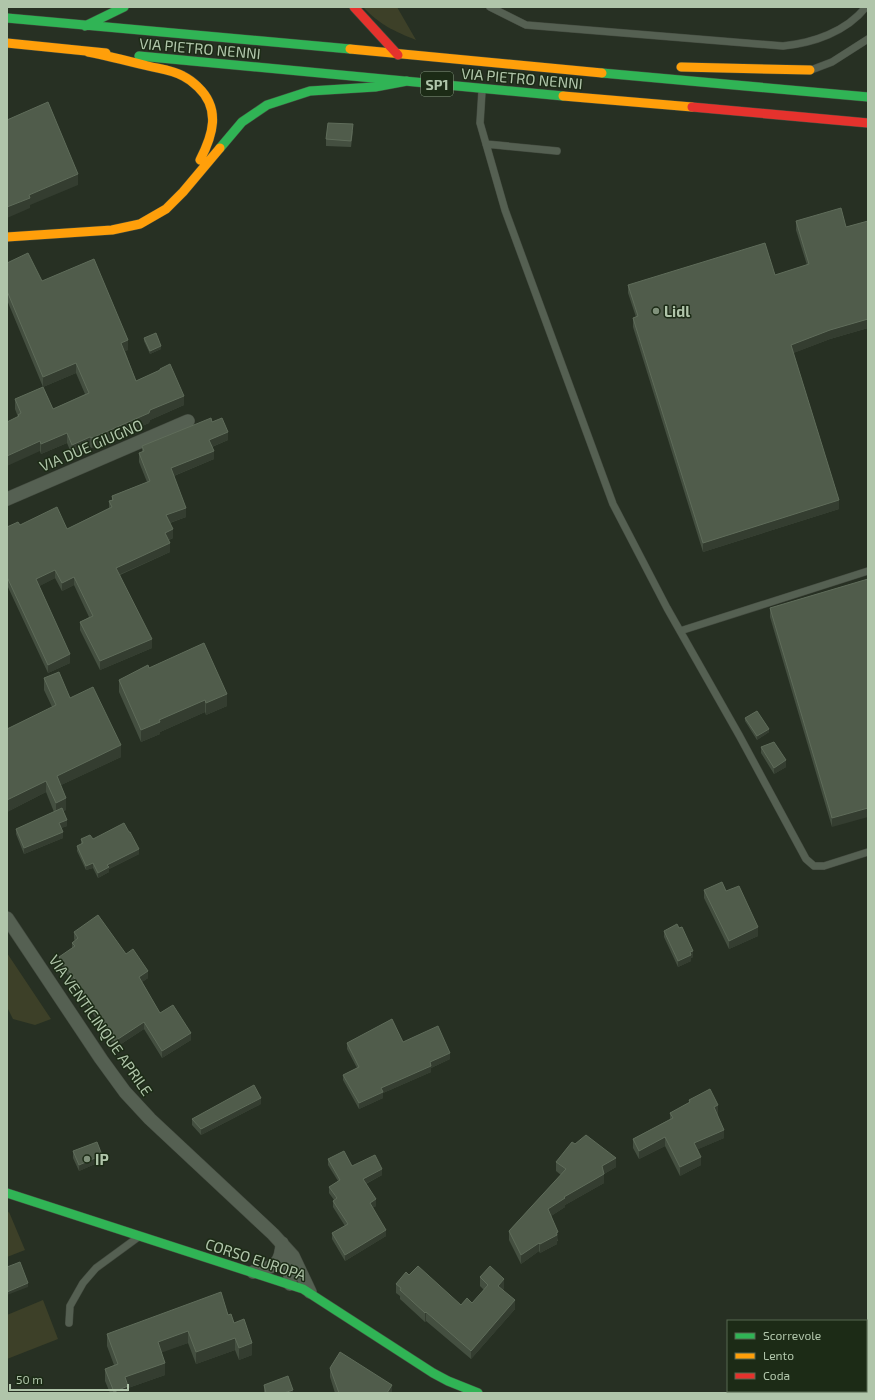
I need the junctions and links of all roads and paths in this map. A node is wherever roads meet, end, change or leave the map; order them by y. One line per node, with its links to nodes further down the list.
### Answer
1 (124, 7): 6 (main road)
2 (354, 7): 10 (main road)
3 (490, 7): 4 (lane)
4 (866, 7)
5 (7, 18): 6 (main road, VIA PIETRO NENNI / SP1)
6 (85, 26): 10 (main road, VIA PIETRO NENNI / SP1)
7 (868, 39): 14 (lane)
8 (7, 43): 9 (main road, VIA PIETRO NENNI / SP1)
9 (88, 52): 15 (main road, VIA PIETRO NENNI / SP1); 21 (main road)
10 (398, 55): 13 (main road, VIA PIETRO NENNI / SP1)
11 (599, 64): 13 (main road)
12 (671, 66): 14 (main road)
13 (554, 69): 17 (main road, VIA PIETRO NENNI / SP1)
14 (810, 70)
15 (406, 81): 16 (main road, VIA PIETRO NENNI / SP1); 21 (main road)
16 (482, 89): 18 (main road, VIA PIETRO NENNI / SP1); 19 (lane)
17 (868, 97)
18 (868, 123)
19 (486, 144): 20 (lane); 26 (lane)
20 (557, 151)
21 (182, 192): 22 (main road)
22 (7, 236)
23 (188, 421): 24 (street, VIA DUE GIUGNO)
24 (7, 499)
25 (868, 571): 26 (lane)
26 (680, 631): 27 (lane)
27 (868, 852)
28 (7, 918): 31 (street, VIA VENTICINQUE APRILE)
29 (7, 1193): 30 (main road, CORSO EUROPA)
30 (140, 1236): 33 (main road, CORSO EUROPA); 36 (lane)
31 (282, 1244): 32 (street, VIA VENTICINQUE APRILE); 33 (street); 34 (street, VIA VENTICINQUE APRILE)
32 (299, 1267): 34 (street); 35 (street, VIA VENTICINQUE APRILE)
33 (253, 1272): 34 (main road, CORSO EUROPA)
34 (290, 1284): 35 (main road, CORSO EUROPA)
35 (310, 1292): 37 (main road, CORSO EUROPA)
36 (69, 1323)
37 (478, 1393)

